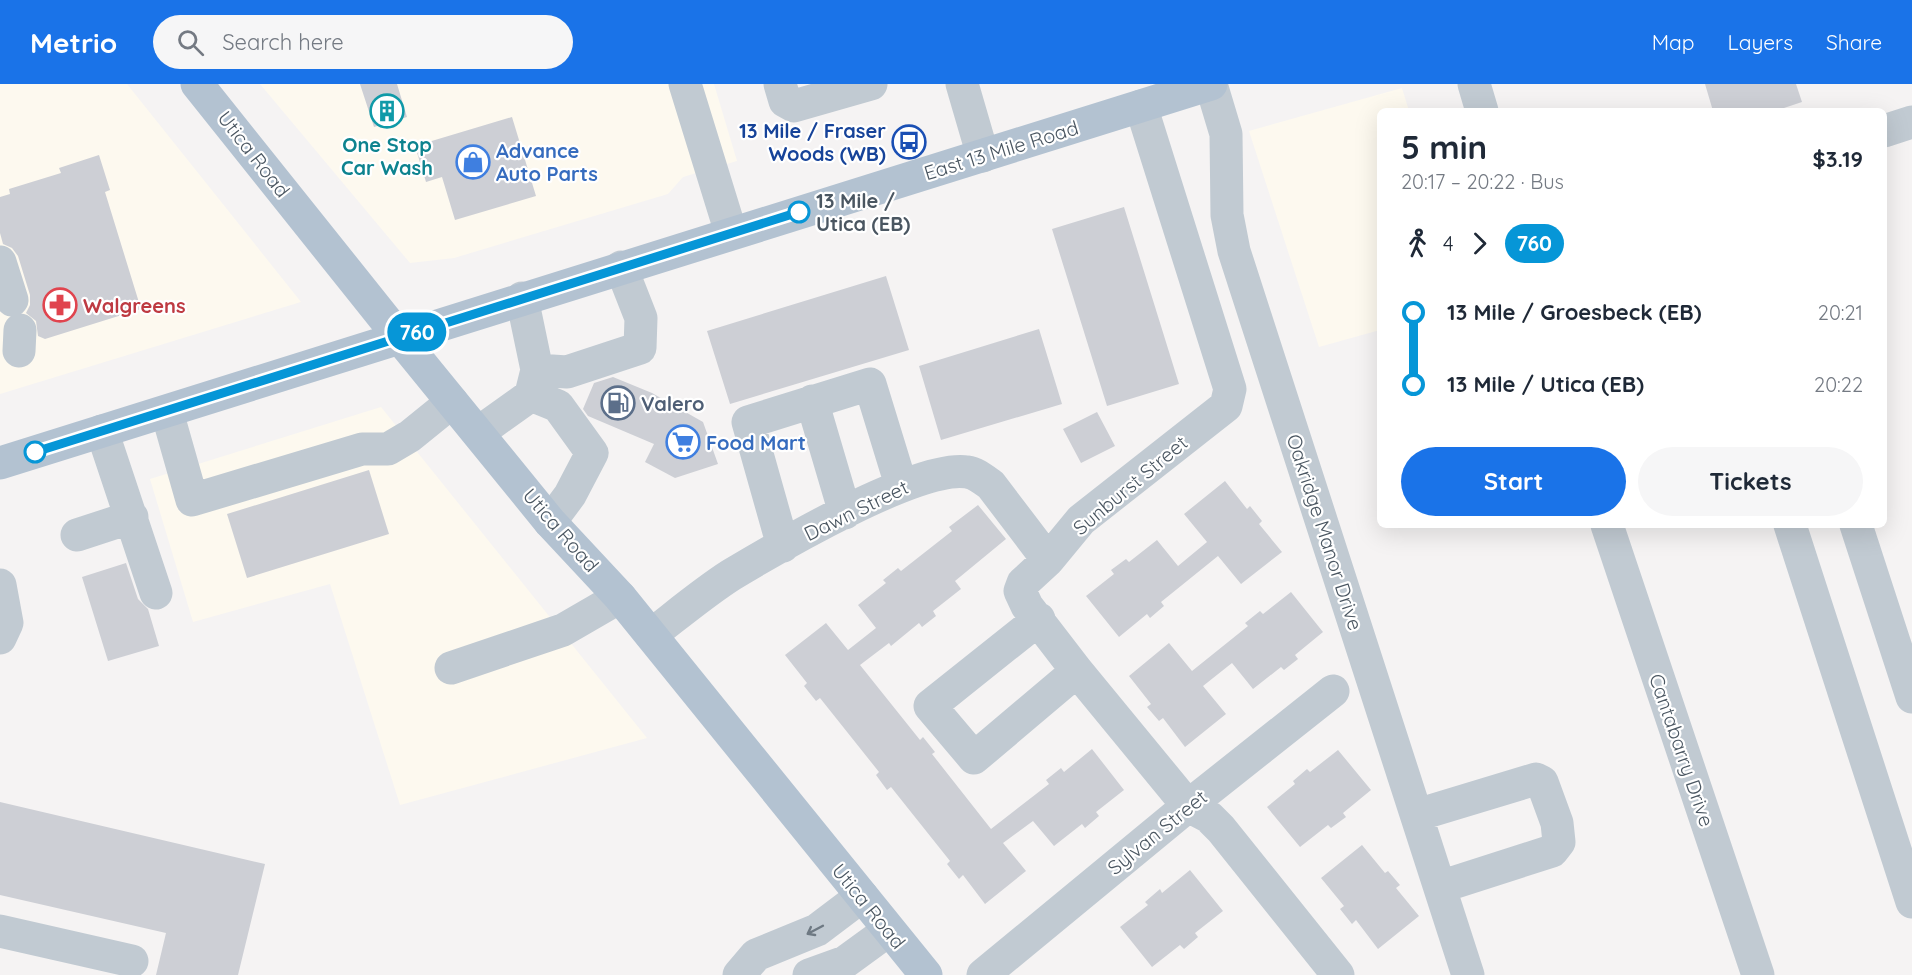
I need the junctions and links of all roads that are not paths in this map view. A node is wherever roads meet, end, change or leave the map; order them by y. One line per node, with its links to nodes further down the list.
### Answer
1 (197, 84): 18 (main road, Utica Road)
2 (685, 84): 13 (street)
3 (780, 84): 7 (street)
4 (962, 84): 12 (street)
5 (1211, 84): 8 (main road, East 13 Mile Road); 48 (street, Oakridge Manor Drive)
6 (1474, 84): 9 (street)
7 (868, 85)
8 (1141, 106): 12 (main road, East 13 Mile Road); 35 (street, Sunburst Street)
9 (1481, 108)
10 (1912, 122): 11 (street)
11 (1887, 130)
12 (983, 156): 13 (main road, East 13 Mile Road)
13 (730, 233): 15 (main road, East 13 Mile Road)
14 (0, 262): 17 (street)
15 (621, 267): 16 (main road, East 13 Mile Road); 19 (street)
16 (522, 298): 18 (main road, East 13 Mile Road); 19 (street)
17 (17, 327)
18 (400, 338): 21 (main road, Utica Road); 22 (main road, East 13 Mile Road)
19 (534, 382): 24 (street); 29 (street)
20 (812, 401): 26 (street); 27 (street); 34 (street)
21 (452, 402): 22 (street); 24 (main road, Utica Road)
22 (167, 412): 23 (main road, East 13 Mile Road)
23 (102, 432): 25 (main road, East 13 Mile Road); 28 (street)
24 (478, 433): 29 (main road, Utica Road)
25 (0, 463)
26 (902, 485): 27 (street, Dawn Street); 35 (street, Dawn Street)
27 (845, 513): 34 (street, Dawn Street)
28 (132, 517): 33 (street); 37 (street)
29 (550, 522): 38 (main road, Utica Road)
30 (1609, 528): 61 (street, Cantabarry Drive)
31 (1791, 528): 51 (street)
32 (1857, 528): 42 (street)
33 (77, 535)
34 (783, 546): 40 (street, Dawn Street)
35 (1048, 560): 39 (street, Sunburst Street)
36 (0, 585): 41 (street)
37 (156, 593)
38 (620, 597): 40 (main road, Utica Road); 43 (street)
39 (1039, 619): 44 (street, Sunburst Street); 44 (street)
40 (651, 635): 50 (main road, Utica Road)
41 (0, 638)
42 (1907, 663): 46 (street)
43 (451, 668)
44 (1077, 671): 47 (street, Sunburst Street)
45 (1334, 691): 47 (street, Sylvan Street)
46 (1912, 697)
47 (1188, 806): 58 (street, Sylvan Street); 59 (street, Sunburst Street)
48 (1416, 815): 49 (street, Oakridge Manor Drive); 49 (street)
49 (1440, 887): 60 (street, Oakridge Manor Drive)
50 (862, 896): 52 (main road, Utica Road); 55 (street, one-way to 55)
51 (1912, 902)
52 (889, 930): 56 (street); 57 (main road, Utica Road)
53 (0, 931): 54 (street)
54 (132, 961)
55 (739, 975)
56 (809, 975)
57 (926, 975)
58 (983, 975)
59 (1338, 975)
60 (1468, 975)
61 (1758, 975)

